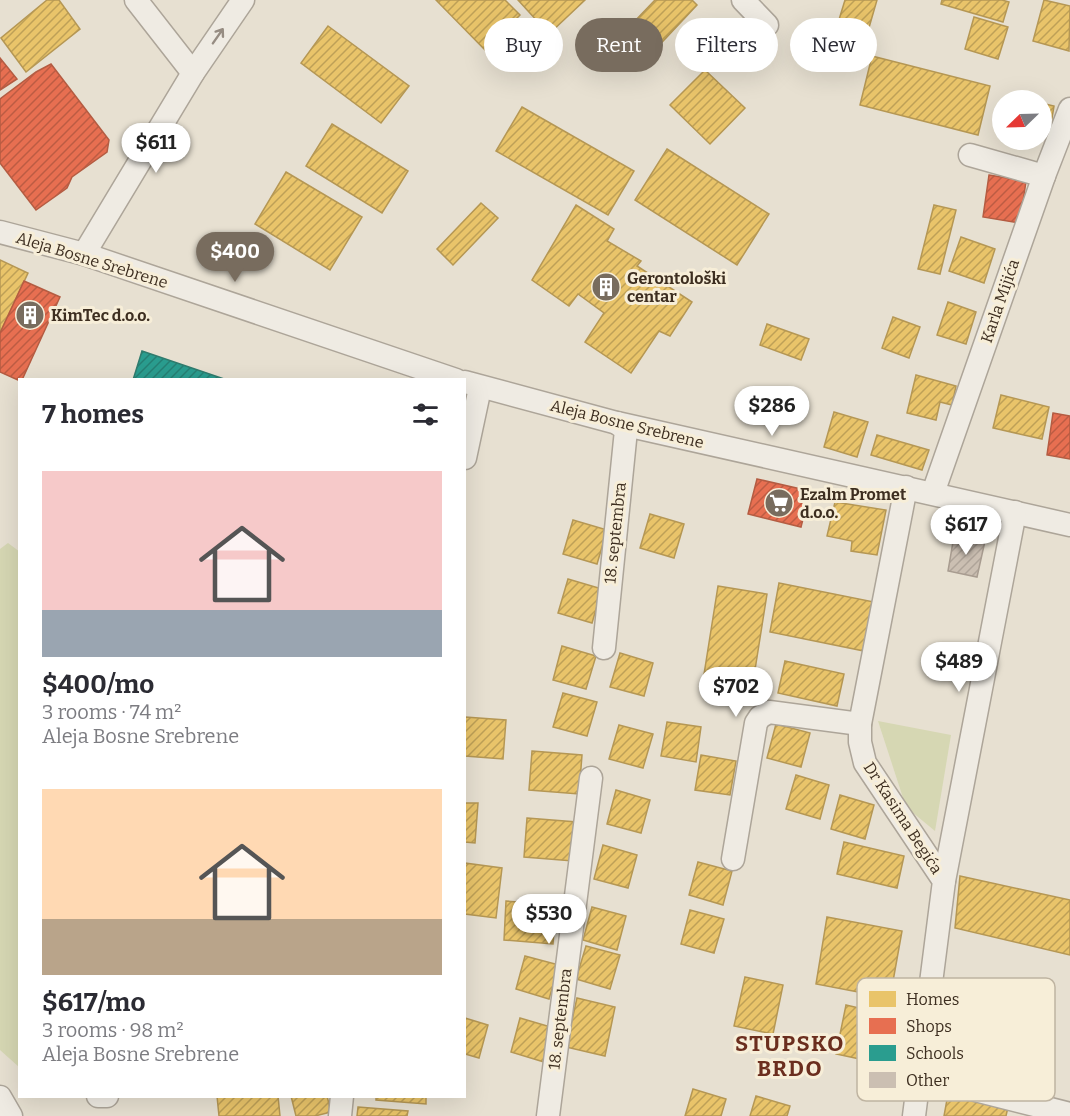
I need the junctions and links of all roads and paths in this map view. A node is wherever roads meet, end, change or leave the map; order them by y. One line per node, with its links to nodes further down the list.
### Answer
1 (136, 0): 5 (street)
2 (243, 0): 5 (street, one-way to 2)
3 (743, 0): 4 (street)
4 (760, 18)
5 (193, 73): 10 (street)
6 (1070, 109): 8 (street, Karla Mijića)
7 (970, 155): 8 (street)
8 (1044, 176): 16 (street, Karla Mijića)
9 (0, 232): 10 (street, Aleja Bosne Srebrene)
10 (84, 254): 11 (street, Aleja Bosne Srebrene)
11 (450, 378)
12 (473, 385): 13 (street, Aleja Bosne Srebrene); 14 (street)
13 (617, 423): 15 (street, Aleja Bosne Srebrene); 19 (street, 18. septembra)
14 (466, 449)
15 (906, 487): 16 (street, Aleja Bosne Srebrene); 20 (street, Dr Kasima Begića)
16 (933, 493): 17 (street, Aleja Bosne Srebrene)
17 (1015, 512): 18 (street, Aleja Bosne Srebrene); 23 (street)
18 (1070, 525)
19 (604, 648)
20 (860, 724): 22 (street); 23 (street, Dr Kasima Begića)
21 (591, 778): 33 (street, 18. septembra)
22 (733, 859)
23 (944, 882): 24 (street, Dr Kasima Begića)
24 (932, 978)
25 (18, 1095): 26 (street)
26 (0, 1097): 31 (street)
27 (342, 1098): 32 (street)
28 (916, 1101): 34 (street, Dr Kasima Begića)
29 (1019, 1101): 30 (street)
30 (1070, 1114)
31 (11, 1116)
32 (340, 1116)
33 (548, 1116)
34 (914, 1116)

